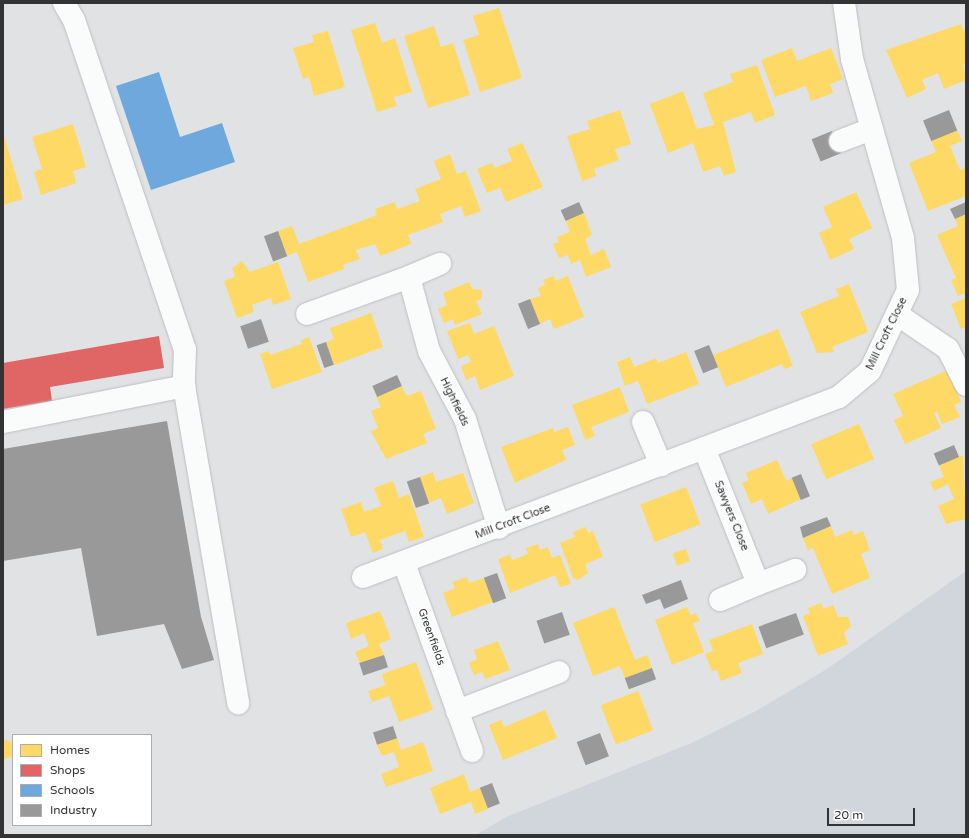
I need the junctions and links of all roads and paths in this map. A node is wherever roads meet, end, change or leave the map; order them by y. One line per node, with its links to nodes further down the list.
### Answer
1 (64, 3): 10 (street)
2 (844, 3): 3 (street, Mill Croft Close)
3 (872, 129): 4 (street); 8 (street, Mill Croft Close)
4 (840, 141)
5 (440, 264): 6 (street)
6 (409, 277): 7 (street); 15 (street, Highfields)
7 (307, 314)
8 (898, 315): 9 (street); 13 (street, Mill Croft Close)
9 (966, 385)
10 (184, 386): 11 (street); 22 (street)
11 (3, 422)
12 (644, 422): 14 (street)
13 (704, 448): 14 (street, Mill Croft Close); 19 (street, Sawyers Close)
14 (661, 465): 15 (street, Mill Croft Close)
15 (499, 528): 16 (street, Mill Croft Close)
16 (404, 563): 18 (street, Mill Croft Close); 23 (street, Greenfields)
17 (795, 570): 19 (street)
18 (363, 577)
19 (758, 584): 20 (street)
20 (720, 600)
21 (559, 672): 23 (street)
22 (238, 703)
23 (457, 710): 24 (street, Greenfields)
24 (472, 751)

